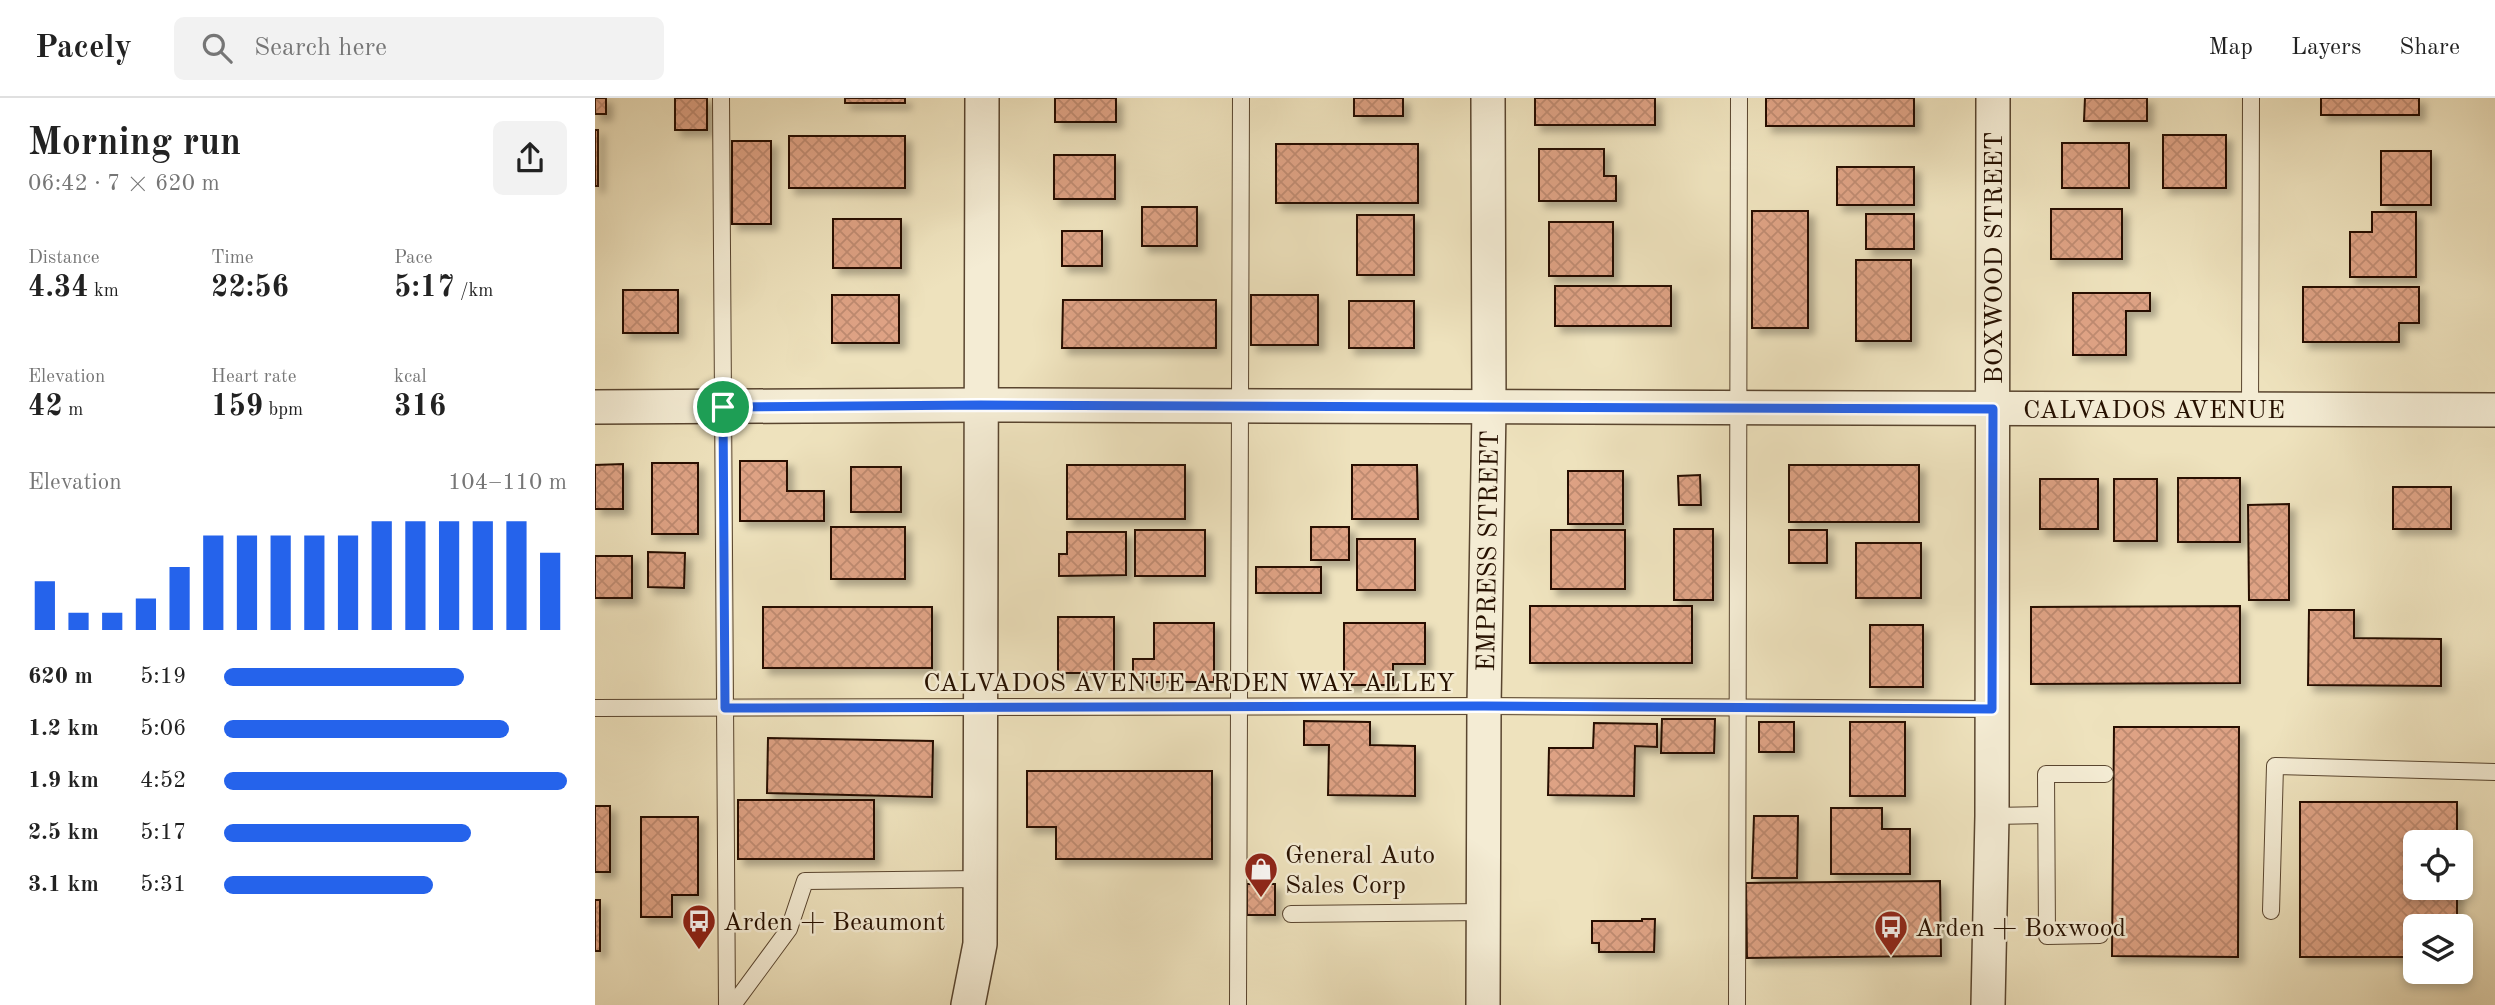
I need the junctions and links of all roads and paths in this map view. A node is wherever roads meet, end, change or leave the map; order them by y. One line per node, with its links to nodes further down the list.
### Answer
1 (721, 98): 10 (lane)
2 (982, 98): 8 (street)
3 (1241, 98): 11 (lane)
4 (1488, 98): 12 (street, EMPRESS STREET)
5 (1739, 98): 13 (lane)
6 (1993, 98): 14 (street, BOXWOOD STREET)
7 (2251, 98): 15 (lane)
8 (981, 405): 10 (street, CALVADOS AVENUE); 11 (street, CALVADOS AVENUE); 20 (street)
9 (595, 407): 10 (street, CALVADOS AVENUE)
10 (723, 407): 19 (lane)
11 (1241, 407): 12 (street, CALVADOS AVENUE); 21 (lane)
12 (1489, 408): 13 (street, CALVADOS AVENUE); 17 (street, EMPRESS STREET)
13 (1738, 408): 14 (street, CALVADOS AVENUE); 22 (lane)
14 (1993, 409): 15 (street, CALVADOS AVENUE); 23 (street, BOXWOOD STREET)
15 (2250, 410): 16 (street, CALVADOS AVENUE)
16 (2495, 410)
17 (1484, 706): 21 (lane, CALVADOS AVENUE ARDEN WAY ALLEY); 22 (lane, CALVADOS AVENUE ARDEN WAY ALLEY); 30 (street, EMPRESS STREET)
18 (595, 708): 19 (lane, CALVADOS AVENUE ARDEN WAY ALLEY)
19 (725, 708): 20 (lane, CALVADOS AVENUE ARDEN WAY ALLEY); 33 (lane)
20 (981, 708): 21 (lane, CALVADOS AVENUE ARDEN WAY ALLEY); 28 (street)
21 (1240, 708): 36 (lane)
22 (1737, 709): 23 (lane, CALVADOS AVENUE ARDEN WAY ALLEY); 38 (lane)
23 (1992, 709): 27 (street, BOXWOOD STREET)
24 (2495, 772): 29 (lane)
25 (2105, 774): 26 (lane)
26 (2046, 815): 27 (lane); 32 (lane)
27 (1992, 816): 39 (street, BOXWOOD STREET)
28 (980, 879): 34 (lane); 35 (street)
29 (2271, 911)
30 (1484, 912): 31 (lane); 37 (street, EMPRESS STREET)
31 (1291, 914)
32 (2101, 935)
33 (727, 1005)
34 (733, 1005)
35 (968, 1005)
36 (1238, 1005)
37 (1483, 1005)
38 (1737, 1005)
39 (1988, 1005)

